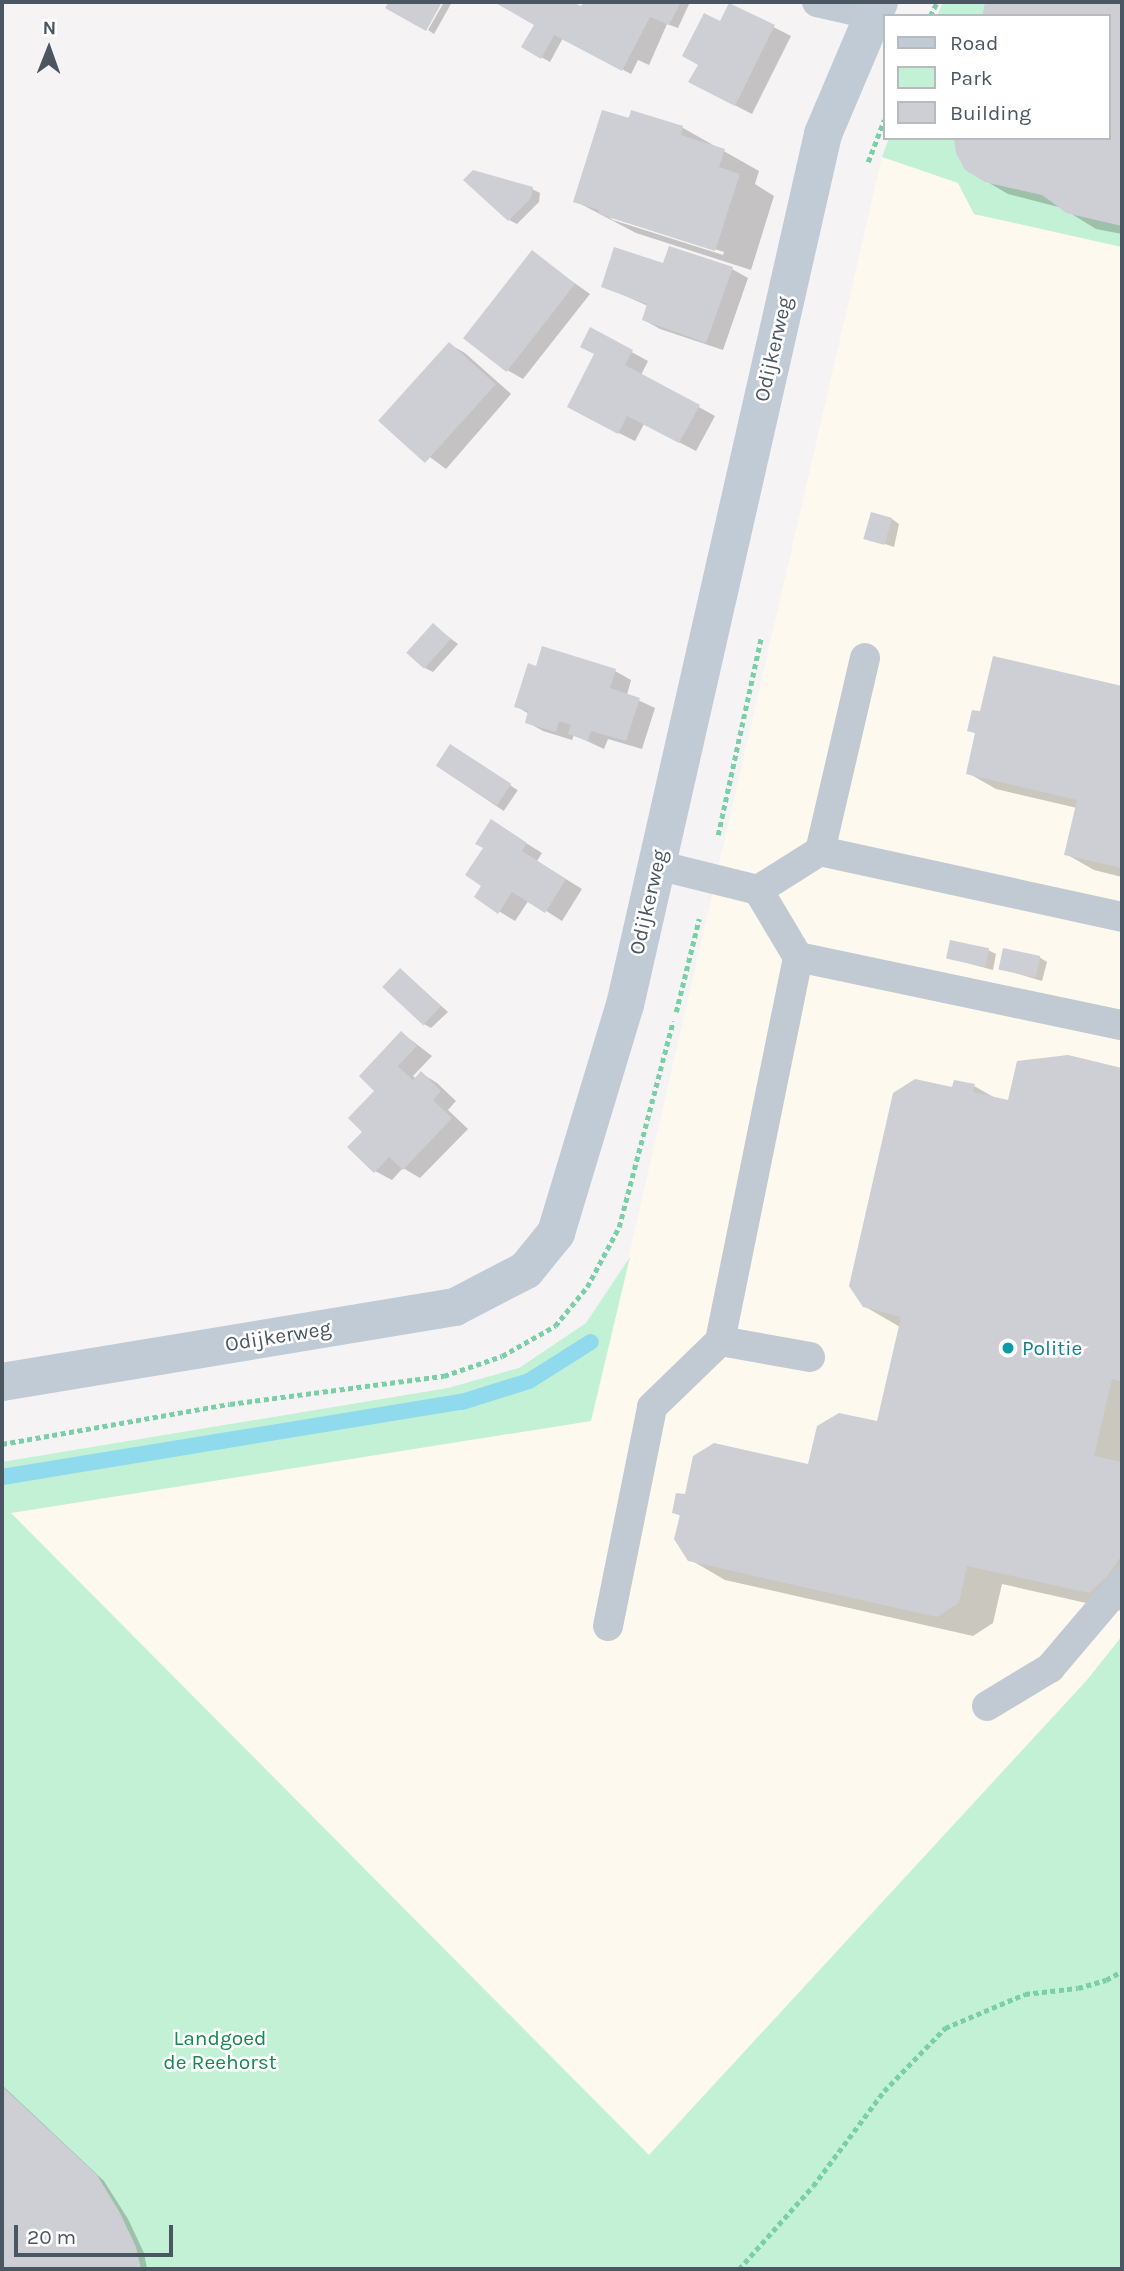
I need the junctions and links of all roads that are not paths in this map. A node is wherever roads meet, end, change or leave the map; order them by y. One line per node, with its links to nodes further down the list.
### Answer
1 (817, 2): 2 (lane)
2 (877, 8): 5 (street, Odijkerweg)
3 (865, 658): 4 (lane)
4 (820, 852): 6 (lane); 7 (lane)
5 (657, 864): 6 (lane); 12 (street, Odijkerweg)
6 (758, 890): 8 (lane)
7 (1122, 917)
8 (798, 957): 9 (lane); 10 (lane)
9 (1122, 1025)
10 (720, 1341): 11 (lane); 14 (lane)
11 (810, 1357)
12 (2, 1382)
13 (1122, 1583): 15 (lane)
14 (608, 1626)
15 (987, 1706)

